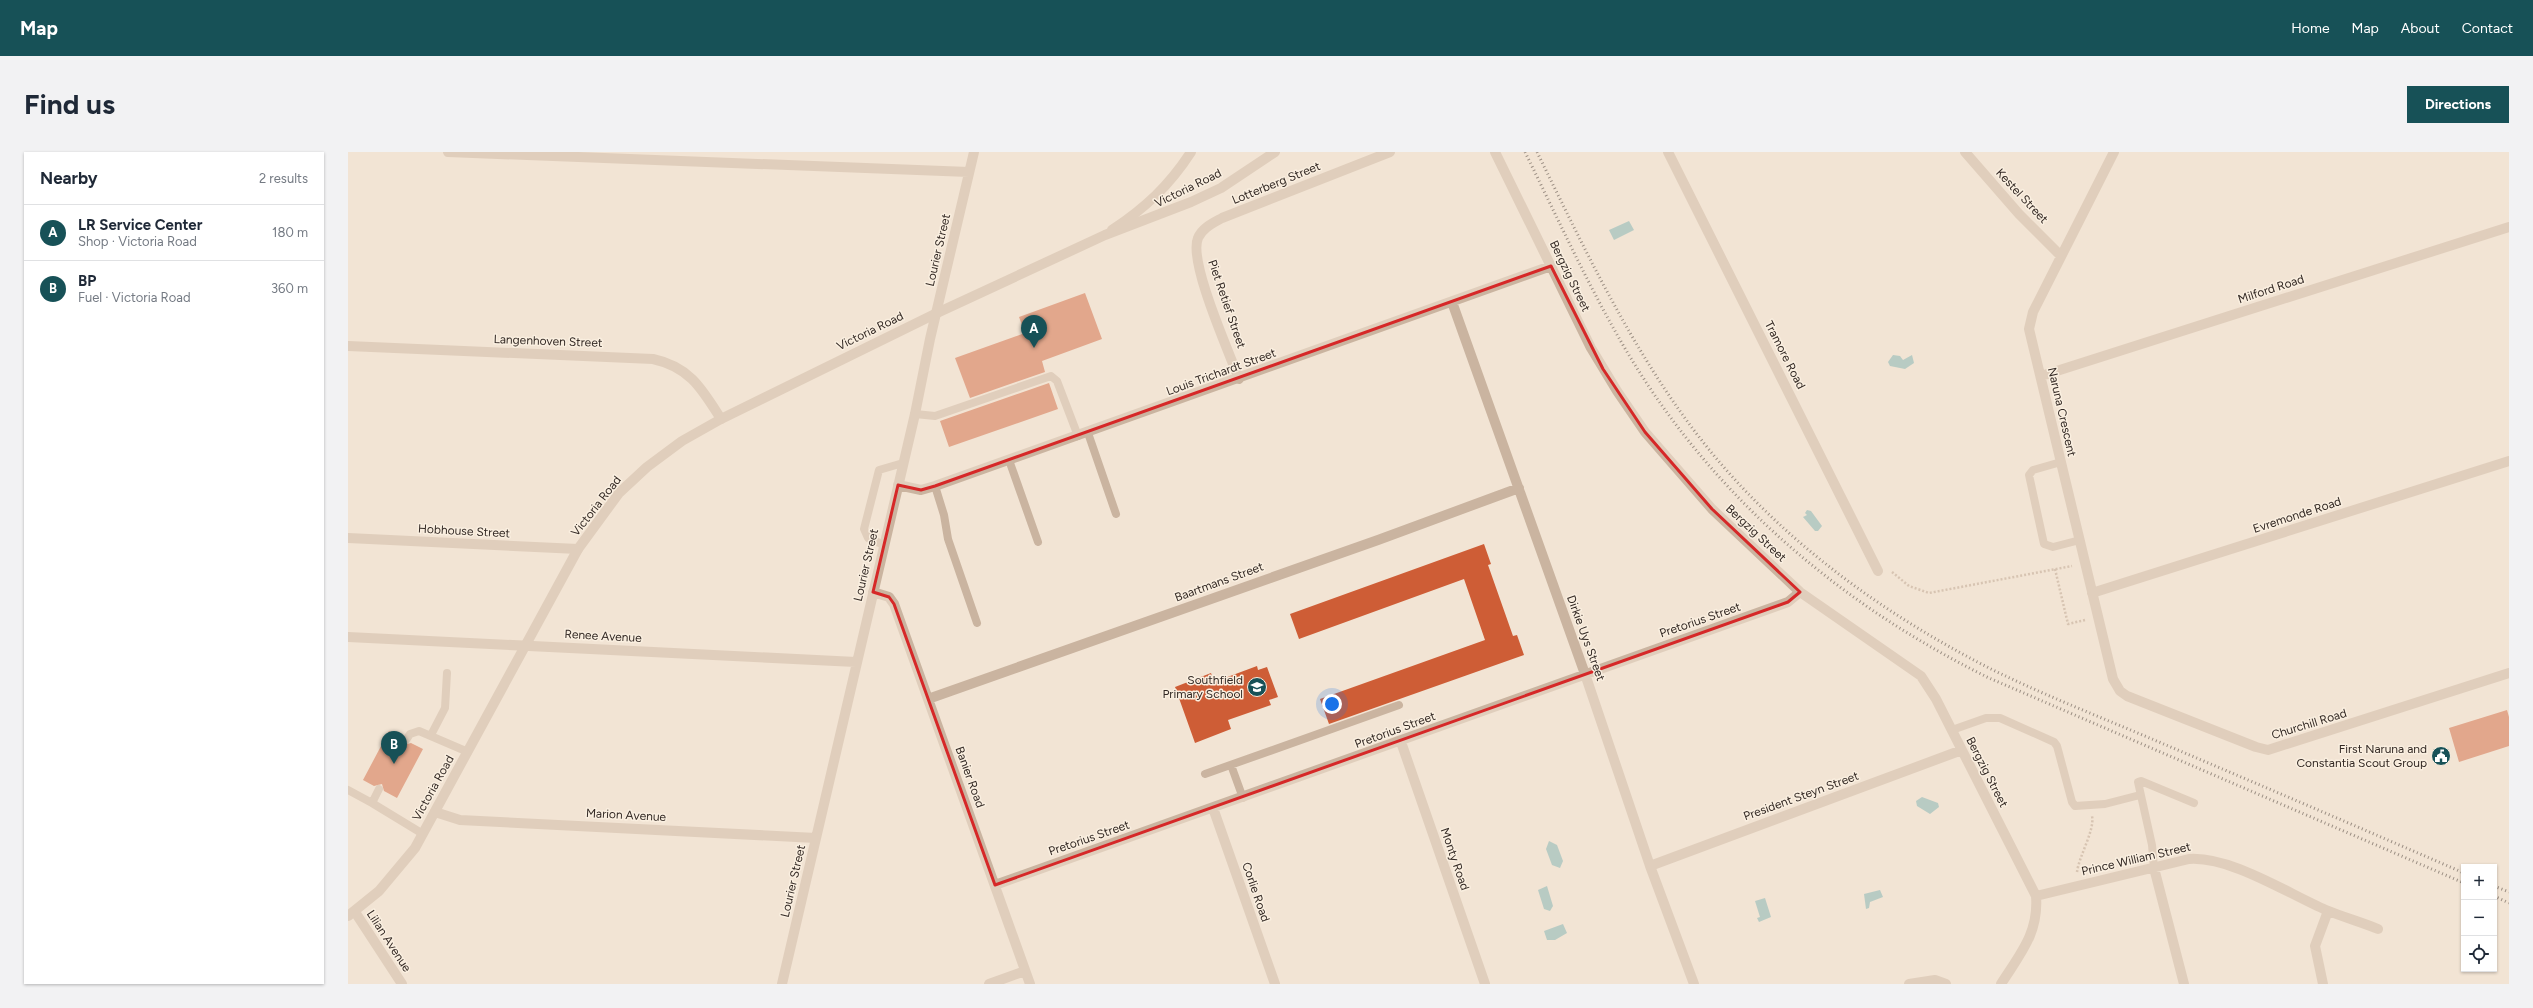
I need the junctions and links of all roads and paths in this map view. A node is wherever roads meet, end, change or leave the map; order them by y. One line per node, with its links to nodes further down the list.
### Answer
1 (448, 152): 10 (street)
2 (974, 152): 10 (street, Lourier Street)
3 (1191, 152): 12 (street, Victoria Road)
4 (1275, 152): 12 (street, Victoria Road)
5 (1390, 152): 13 (street, Lotterberg Street)
6 (1495, 152): 15 (street, Bergzig Street)
7 (1668, 152): 41 (street, Tramore Road)
8 (1965, 152): 14 (street, Kestel Street)
9 (2114, 152): 14 (street, Naruna Crescent)
10 (969, 172): 17 (street, Lourier Street)
11 (2509, 227): 19 (street, Milford Road)
12 (1105, 235): 17 (street, Victoria Road)
13 (1198, 237): 20 (street, Piet Retief Street)
14 (2061, 256): 19 (street, Naruna Crescent)
15 (1551, 266): 16 (street, Louis Trichardt Street); 43 (street, Bergzig Street)
16 (1452, 302): 20 (street, Louis Trichardt Street); 31 (street, Dirkie Uys Street)
17 (937, 313): 21 (street, Lourier Street); 22 (street, Victoria Road)
18 (348, 346): 22 (street, Langenhoven Street)
19 (2040, 376): 27 (street, Naruna Crescent)
20 (1239, 379): 23 (street, Louis Trichardt Street)
21 (915, 414): 24 (lane); 28 (street, Lourier Street)
22 (721, 419): 37 (street, Victoria Road)
23 (1088, 433): 24 (street, Louis Trichardt Street); 32 (lane)
24 (1078, 436): 25 (street, Louis Trichardt Street)
25 (1010, 460): 30 (street, Louis Trichardt Street); 35 (lane)
26 (2509, 461): 44 (street, Evremonde Road)
27 (2061, 462): 34 (street, Naruna Crescent); 34 (lane)
28 (903, 463): 29 (street, Lourier Street); 36 (lane)
29 (898, 484): 30 (street, Louis Trichardt Street); 36 (street, Lourier Street)
30 (935, 486): 46 (lane)
31 (1519, 488): 52 (street, Dirkie Uys Street); 54 (street, Baartmans Street)
32 (1116, 514)
33 (348, 538): 37 (street, Hobhouse Street)
34 (2080, 540): 44 (street, Naruna Crescent)
35 (1038, 542)
36 (884, 545): 42 (street, Lourier Street)
37 (578, 549): 48 (street, Victoria Road)
38 (2076, 565): 39 (path)
39 (2055, 569): 40 (path); 45 (path)
40 (1888, 570)
41 (1878, 571)
42 (873, 592): 49 (street, Lourier Street); 54 (street, Banier Road)
43 (1800, 592): 52 (street, Pretorius Street); 56 (street, Bergzig Street)
44 (2092, 593): 53 (street, Naruna Crescent)
45 (2088, 619)
46 (977, 623)
47 (348, 638): 48 (street, Renee Avenue)
48 (526, 645): 49 (street, Renee Avenue); 61 (street, Victoria Road)
49 (856, 662): 74 (street, Lourier Street)
50 (2509, 672): 53 (street, Churchill Road)
51 (447, 674): 57 (lane)
52 (1585, 674): 59 (street, Pretorius Street); 75 (street, Dirkie Uys Street)
53 (2120, 691)
54 (928, 699): 77 (street, Banier Road)
55 (1399, 705): 62 (lane)
56 (1952, 730): 60 (street, Bergzig Street); 70 (lane)
57 (431, 735): 58 (lane); 61 (lane)
58 (406, 740)
59 (1401, 742): 67 (street, Pretorius Street); 89 (street, Monty Road)
60 (1962, 750): 75 (street, President Steyn Street); 79 (street, Bergzig Street)
61 (468, 752): 72 (street, Victoria Road)
62 (1232, 765): 63 (lane); 67 (lane)
63 (1205, 774)
64 (379, 789): 68 (lane)
65 (348, 790): 68 (lane)
66 (2140, 795): 69 (lane); 70 (lane); 76 (lane)
67 (1243, 798): 71 (street, Pretorius Street)
68 (372, 803): 73 (lane)
69 (2194, 803)
70 (2089, 806): 78 (path)
71 (1213, 808): 77 (street, Pretorius Street); 88 (street, Corlie Road)
72 (435, 812): 73 (street, Victoria Road); 74 (street, Marion Avenue)
73 (423, 834): 81 (street, Victoria Road)
74 (816, 838): 85 (street, Lourier Street)
75 (1650, 866): 90 (street, Dirkie Uys Street)
76 (2154, 868): 78 (street, Prince William Street); 80 (street, Prince William Street); 94 (street)
77 (995, 885): 83 (street, Banier Road)
78 (2080, 885): 79 (street, Prince William Street)
79 (2036, 896): 93 (street)
80 (2328, 911): 82 (street, Prince William Street); 95 (street)
81 (351, 914): 84 (street, Lilian Avenue)
82 (2378, 928)
83 (1025, 971): 86 (street); 87 (street, Banier Road)
84 (402, 984)
85 (782, 984)
86 (989, 984)
87 (1030, 984)
88 (1275, 984)
89 (1485, 984)
90 (1694, 984)
91 (1909, 984): 92 (street)
92 (1946, 984)
93 (2001, 984)
94 (2184, 984)
95 (2323, 984)

